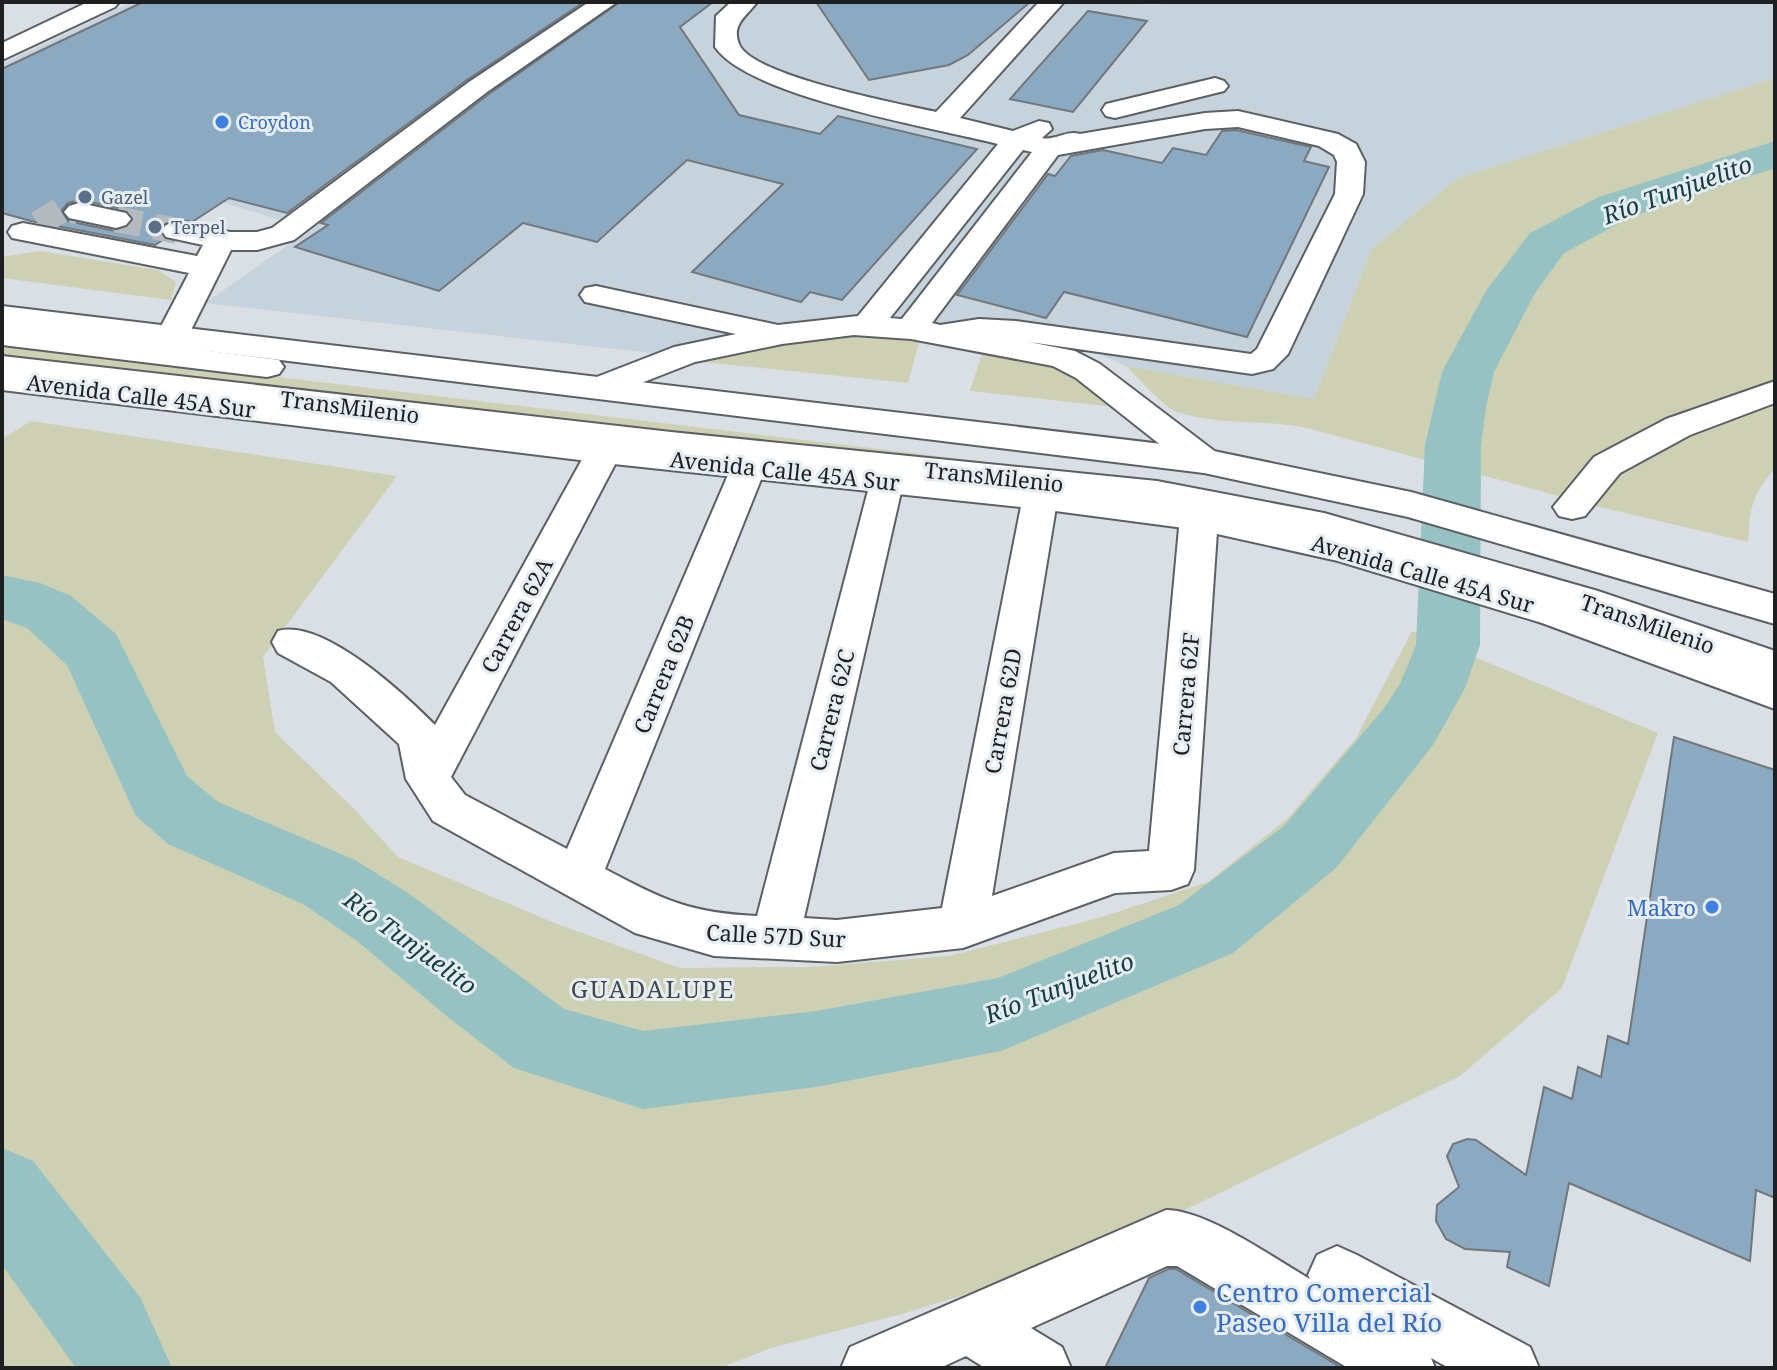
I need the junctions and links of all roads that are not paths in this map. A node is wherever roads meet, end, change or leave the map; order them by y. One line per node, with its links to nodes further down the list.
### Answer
1 (56, 2): 6 (street)
2 (107, 2): 7 (street)
3 (605, 2): 17 (street)
4 (745, 2): 10 (street)
5 (1052, 2): 10 (street)
6 (2, 28)
7 (2, 53)
8 (1215, 86): 11 (street)
9 (1245, 106): 12 (street)
10 (941, 123): 11 (street)
11 (1016, 140): 12 (street); 20 (street)
12 (1049, 148): 21 (street); 21 (street)
13 (79, 212): 14 (street)
14 (116, 219)
15 (177, 231): 17 (street)
16 (21, 233): 17 (street)
17 (214, 254): 24 (street)
18 (596, 295): 22 (street)
19 (2, 316): 24 (highway, Avenida Calle 45A Sur)
20 (867, 325): 21 (street); 22 (street)
21 (927, 332): 30 (street)
22 (782, 334): 27 (street)
23 (2, 335): 36 (street, TransMilenio)
24 (172, 336): 27 (highway, Avenida Calle 45A Sur)
25 (2, 366): 36 (street, TransMilenio)
26 (2, 379): 29 (highway, Avenida Calle 45A Sur)
27 (601, 387): 30 (highway, Avenida Calle 45A Sur)
28 (1775, 391): 34 (street)
29 (604, 451): 31 (highway, Avenida Calle 45A Sur); 43 (street, Carrera 62A)
30 (1204, 461): 36 (highway, Avenida Calle 45A Sur)
31 (748, 467): 32 (highway, Avenida Calle 45A Sur); 45 (street, Carrera 62B)
32 (887, 481): 33 (highway, Avenida Calle 45A Sur); 47 (street, Carrera 62C)
33 (1040, 496): 35 (highway, Avenida Calle 45A Sur); 46 (street, Carrera 62D)
34 (1572, 507)
35 (1199, 517): 36 (highway, Avenida Calle 45A Sur); 44 (street, Carrera 62F)
36 (1402, 537): 37 (highway, Avenida Calle 45A Sur); 37 (highway, Avenida Calle 45A Sur)
37 (1555, 581): 38 (highway); 39 (street, TransMilenio); 41 (street, TransMilenio); 42 (highway)
38 (1775, 609)
39 (1775, 638)
40 (292, 642): 43 (street, Calle 57D Sur)
41 (1775, 667)
42 (1775, 692)
43 (428, 779): 45 (street, Calle 57D Sur)
44 (1171, 870): 46 (street, Calle 57D Sur)
45 (577, 880): 47 (street, Calle 57D Sur)
46 (963, 927): 47 (street, Calle 57D Sur)
47 (775, 939)
48 (1337, 1275): 53 (street)
49 (970, 1325): 50 (street); 51 (street); 52 (street)
50 (871, 1368)
51 (1041, 1368)
52 (1405, 1368)
53 (1509, 1368)

